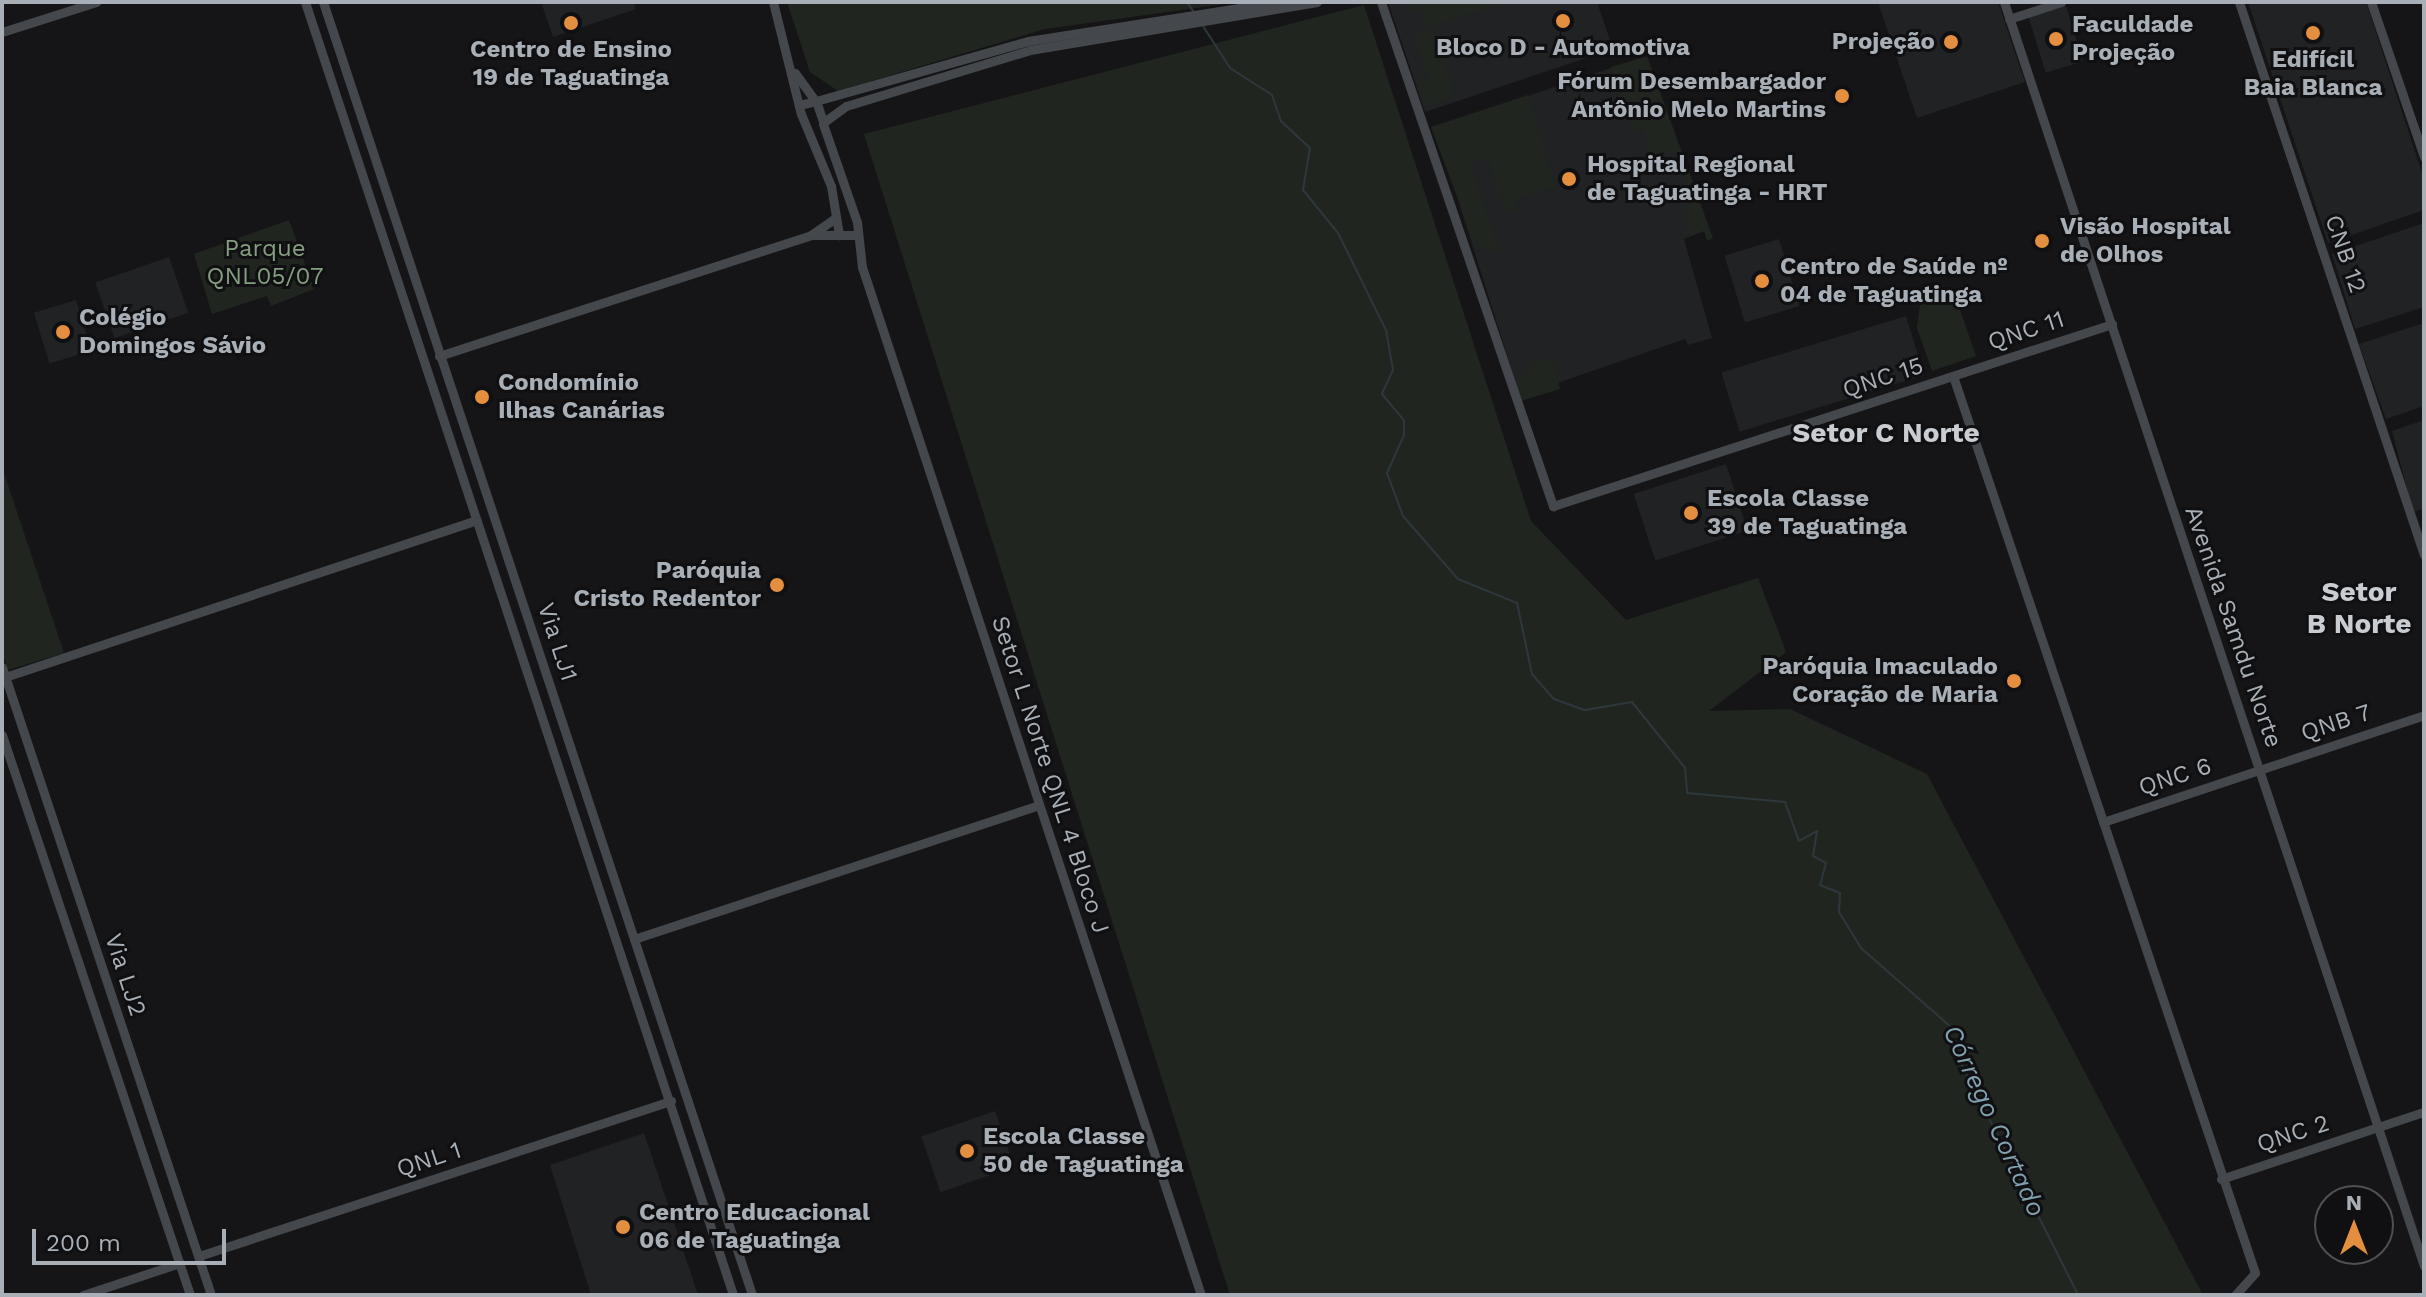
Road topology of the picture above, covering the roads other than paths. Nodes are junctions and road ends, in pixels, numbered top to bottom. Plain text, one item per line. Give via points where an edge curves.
1 (96, 2) edge
2 (323, 2) edge
3 (773, 2) edge
4 (1277, 2) edge
5 (1317, 2) edge
6 (1381, 2) edge
7 (2004, 2) edge
8 (2061, 2) edge
9 (2239, 2) edge
10 (2371, 2) edge
11 (306, 4) edge
12 (1208, 18) junction
13 (2009, 19) junction
14 (1188, 21) junction
15 (2, 32) edge
16 (793, 70) junction
17 (815, 100) junction
18 (799, 105) junction
19 (824, 123) junction
20 (810, 128) junction
21 (366, 136) junction
22 (351, 139) junction
23 (357, 157) junction
24 (2424, 157) edge
25 (373, 158) junction
26 (851, 210) junction
27 (834, 216) junction
28 (811, 235) junction
29 (857, 235) junction
30 (842, 238) junction
31 (862, 267) junction
32 (2112, 324) junction
33 (439, 356) junction
34 (1953, 376) junction
35 (467, 437) junction
36 (451, 442) junction
37 (473, 456) junction
38 (457, 459) junction
39 (477, 520) junction
40 (2424, 555) edge
41 (4, 672) edge
42 (2424, 715) edge
43 (2, 735) edge
44 (2260, 770) junction
45 (45, 800) junction
46 (28, 804) junction
47 (1038, 805) junction
48 (49, 812) junction
49 (33, 818) junction
50 (2103, 822) junction
51 (634, 939) junction
52 (660, 1019) junction
53 (644, 1022) junction
54 (667, 1038) junction
55 (650, 1041) junction
56 (671, 1101) junction
57 (2424, 1112) edge
58 (151, 1119) junction
59 (134, 1124) junction
60 (2378, 1128) junction
61 (157, 1137) junction
62 (140, 1143) junction
63 (2221, 1179) junction
64 (199, 1256) junction
65 (180, 1263) junction
66 (2424, 1266) edge
67 (83, 1295) edge
68 (190, 1295) edge
69 (211, 1295) edge
70 (733, 1295) edge
71 (752, 1295) edge
72 (1201, 1295) edge
73 (2235, 1295) edge

1 - 15 main road
2 - 11 main road
2 - 21 main road, Via LJ1
3 - 16 main road
4 - 12 main road
5 - 12 main road
6 - 34 main road, QNC 15 via 1549,501 1568,506
7 - 13 main road, Avenida Samdu Norte
8 - 13 main road
9 - 40 main road, CNB 12
10 - 24 main road
11 - 22 main road, Via LJ1
12 - 14 main road
13 - 32 main road, Avenida Samdu Norte
14 - 17 main road via 1028,41
14 - 19 main road via 974,65 846,106
16 - 17 main road
16 - 18 main road
17 - 18 main road
17 - 19 main road
18 - 20 main road
19 - 20 main road
19 - 26 main road
20 - 27 main road
21 - 22 main road
21 - 25 main road, Via LJ1
22 - 23 main road, Via LJ1
23 - 25 main road
23 - 36 main road, Via LJ1
25 - 33 main road, Via LJ1
26 - 27 main road
26 - 29 main road
27 - 28 main road
27 - 30 main road
28 - 30 main road
28 - 33 main road
29 - 30 main road
29 - 31 main road
30 - 31 main road
31 - 47 main road, Setor L Norte QNL 4 Bloco J
32 - 34 main road, QNC 11
32 - 44 main road, Avenida Samdu Norte
33 - 35 main road, Via LJ1
34 - 50 main road
35 - 36 main road
35 - 37 main road, Via LJ1
36 - 38 main road, Via LJ1
37 - 38 main road
37 - 51 main road, Via LJ1
38 - 39 main road, Via LJ1
39 - 41 main road
39 - 53 main road, Via LJ1
41 - 45 main road, Via LJ2
42 - 44 main road, QNB 7
43 - 46 main road, Via LJ2
44 - 50 main road, QNC 6
44 - 60 main road, Avenida Samdu Norte
45 - 46 main road
45 - 48 main road, Via LJ2
46 - 49 main road, Via LJ2
47 - 51 main road
47 - 72 main road, Setor L Norte QNL 4 Bloco J
48 - 49 main road
48 - 58 main road, Via LJ2
49 - 59 main road, Via LJ2
50 - 63 main road
51 - 52 main road, Via LJ1
52 - 53 main road
52 - 54 main road, Via LJ1
53 - 55 main road, Via LJ1
54 - 55 main road
54 - 71 main road, Via LJ1
55 - 56 main road, Via LJ1
56 - 64 main road, QNL 1
56 - 70 main road, Via LJ1
57 - 60 main road, QNC 2
58 - 59 main road
58 - 61 main road, Via LJ2
59 - 62 main road, Via LJ2
60 - 63 main road, QNC 2
60 - 66 main road, Avenida Samdu Norte
61 - 62 main road
61 - 64 main road, Via LJ2
62 - 65 main road, Via LJ2
63 - 73 main road via 2255,1273
64 - 69 main road, Via LJ2
65 - 67 main road
65 - 68 main road, Via LJ2

